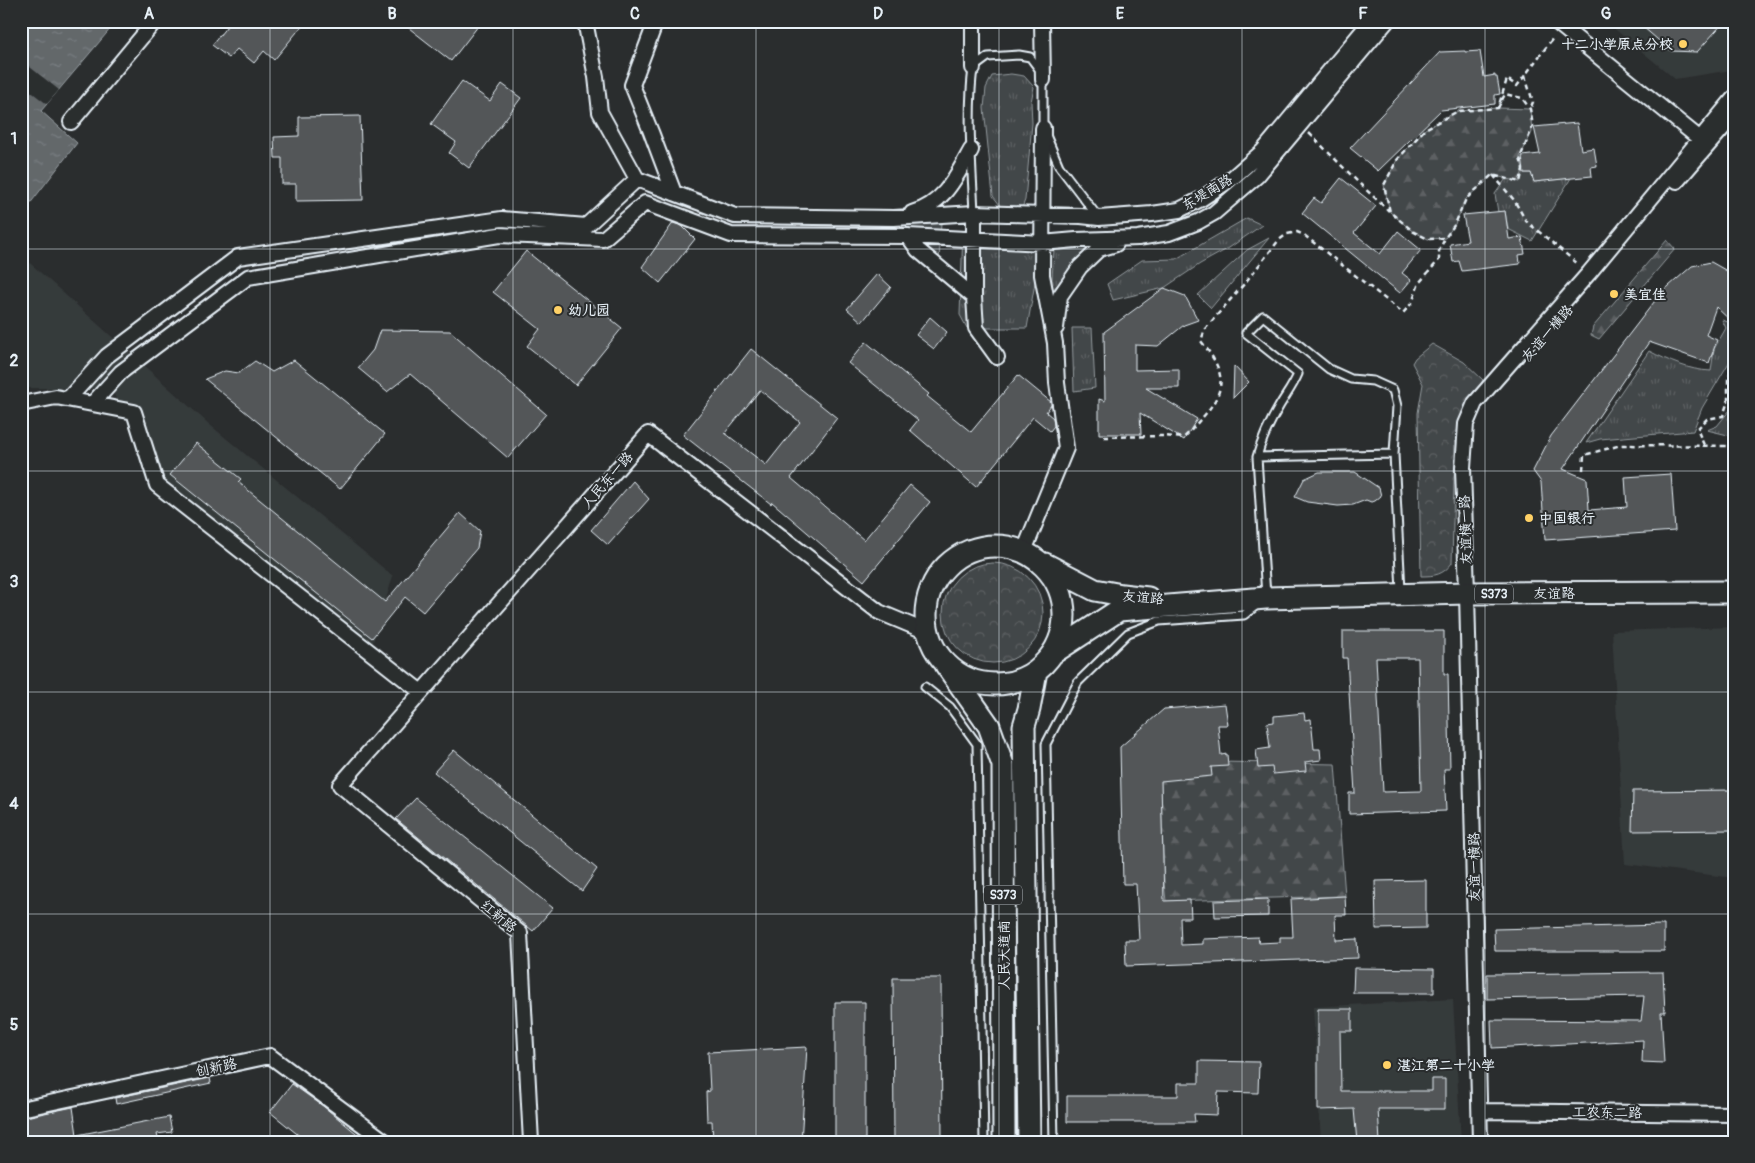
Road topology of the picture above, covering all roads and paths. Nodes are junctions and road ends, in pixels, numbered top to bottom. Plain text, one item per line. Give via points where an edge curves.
1 (155, 21) edge
2 (585, 21) edge
3 (656, 21) edge
4 (973, 21) edge
5 (1042, 21) edge
6 (1371, 21) edge
7 (1387, 21) edge
8 (1558, 24) edge
9 (973, 68) junction
10 (1524, 76) junction
11 (1044, 80) junction
12 (1734, 98) edge
13 (1498, 108) junction
14 (1530, 109) junction
15 (1734, 115) edge
16 (71, 122) dead end
17 (1300, 124) junction
18 (1043, 128) junction
19 (1700, 139) junction
20 (971, 150) junction
21 (1492, 175) junction
22 (638, 179) junction
23 (674, 193) junction
24 (1390, 212) junction
25 (974, 213) junction
26 (1042, 215) junction
27 (894, 218) junction
28 (1099, 218) junction
29 (908, 236) junction
30 (1138, 238) junction
31 (1445, 238) junction
32 (974, 240) junction
33 (1042, 243) junction
34 (1589, 273) junction
35 (974, 297) junction
36 (1055, 343) junction
37 (996, 357) dead end
38 (1734, 364) edge
39 (69, 398) junction
40 (93, 403) junction
41 (21, 404) edge
42 (1104, 438) dead end
43 (1704, 444) junction
44 (1734, 446) edge
45 (1394, 454) junction
46 (1257, 457) junction
47 (1463, 468) joint
48 (1583, 470) dead end
49 (1032, 556) junction
50 (1734, 592) edge
51 (1401, 594) junction
52 (1471, 594) junction
53 (1260, 599) junction
54 (927, 632) junction
55 (1053, 653) junction
56 (946, 664) junction
57 (1036, 671) junction
58 (925, 687) dead end
59 (421, 692) junction
60 (340, 784) joint
61 (21, 1109) edge
62 (1480, 1111) junction
63 (1734, 1114) edge
64 (386, 1142) edge
65 (531, 1142) edge
66 (984, 1142) edge
67 (1004, 1142) edge
68 (1029, 1142) edge
69 (1054, 1142) edge
70 (1480, 1142) edge

1 - 16 street
2 - 22 street via 600,112
3 - 23 street via 632,85
4 - 9 street
5 - 11 street
6 - 28 street, 东堤南路 via 1263,151 1231,179 1179,210
7 - 17 street, 东堤南路
8 - 10 path
8 - 19 street
9 - 11 lane via 988,57 1019,55 1030,57
9 - 20 lane
10 - 13 path via 1517,86 1506,79
10 - 14 path via 1533,102
11 - 18 lane
12 - 19 street, 友谊一横路
13 - 14 path via 1505,94 1522,98
13 - 24 path via 1458,112 1425,129 1397,160 1384,185
14 - 21 path via 1533,126 1520,158 1523,169 1520,182
15 - 52 street, 友谊一横路 via 1483,408 1474,425 1468,457
17 - 24 path
17 - 30 street, 东堤南路 via 1257,176 1214,213 1170,233
18 - 26 street
18 - 28 lane via 1059,166
19 - 34 street, 友谊一横路
20 - 25 lane
20 - 27 street via 951,187 930,206
21 - 31 path via 1466,199
21 - 34 path via 1514,200 1526,221
22 - 23 street
22 - 39 street via 586,226 502,220 238,257 107,356
23 - 27 street via 734,216
24 - 31 path via 1414,232 1428,238
25 - 26 street, 东堤南路
25 - 27 street, 东堤南路
25 - 32 street
26 - 28 street, 东堤南路
26 - 33 street
29 - 32 street, 东堤南路
29 - 35 street via 918,250
29 - 40 street, 东堤南路 via 731,235 645,203 603,239 499,235 248,277 121,372
30 - 33 street, 东堤南路
30 - 36 street via 1099,249 1080,267 1060,296
31 - 42 path via 1439,260 1419,283 1412,303 1403,313 1304,235 1297,232 1287,234 1205,330 1201,341 1219,370 1222,383 1216,401 1190,433 1183,438
32 - 33 street, 东堤南路
32 - 35 street
33 - 36 street via 1042,276
34 - 47 street, 友谊一横路 via 1475,403 1466,424
35 - 37 street via 976,328
36 - 49 street via 1066,448
38 - 43 path via 1728,378 1728,401 1723,416 1707,419 1698,429
39 - 40 street
39 - 41 street via 56,396
40 - 59 street via 134,412 157,485
43 - 44 path
43 - 48 path via 1621,445 1584,455
45 - 46 lane
45 - 46 lane via 1397,406 1393,390 1372,381 1351,379 1329,369 1263,316 1246,333 1298,374 1262,438
45 - 51 lane
46 - 53 lane
47 - 52 street, 友谊横一路
49 - 53 main road, 友谊路 / S373 via 1095,590 1122,596
49 - 54 main road, S373 via 1002,545 980,546 959,555 942,569 930,588 925,610
49 - 55 main road, S373 via 1053,576 1062,594 1065,614 1062,635
50 - 52 main road, 友谊路 / S373
51 - 52 main road, 友谊路 / S373
51 - 53 main road, 友谊路 / S373
52 - 62 street, 友谊一横路
53 - 55 main road, 友谊路 / S373 via 1119,610
53 - 69 lane via 1244,615 1159,621 1128,633 1078,682 1046,744
54 - 56 main road, S373
54 - 59 street, 人民东一路 via 879,612 648,434
55 - 57 main road, S373
56 - 57 main road, S373 via 962,676 981,683 1019,680
56 - 67 main road, 人民大道南 / S373 via 989,726 1003,764
57 - 68 main road, 人民大道南 / S373 via 1024,726
58 - 66 lane via 950,707 977,744
59 - 60 street, 人民东一路
60 - 65 street, 红新路 via 520,933
61 - 64 street, 创新路 via 270,1056
62 - 63 street, 工农东二路
62 - 70 street, 友谊一横路

